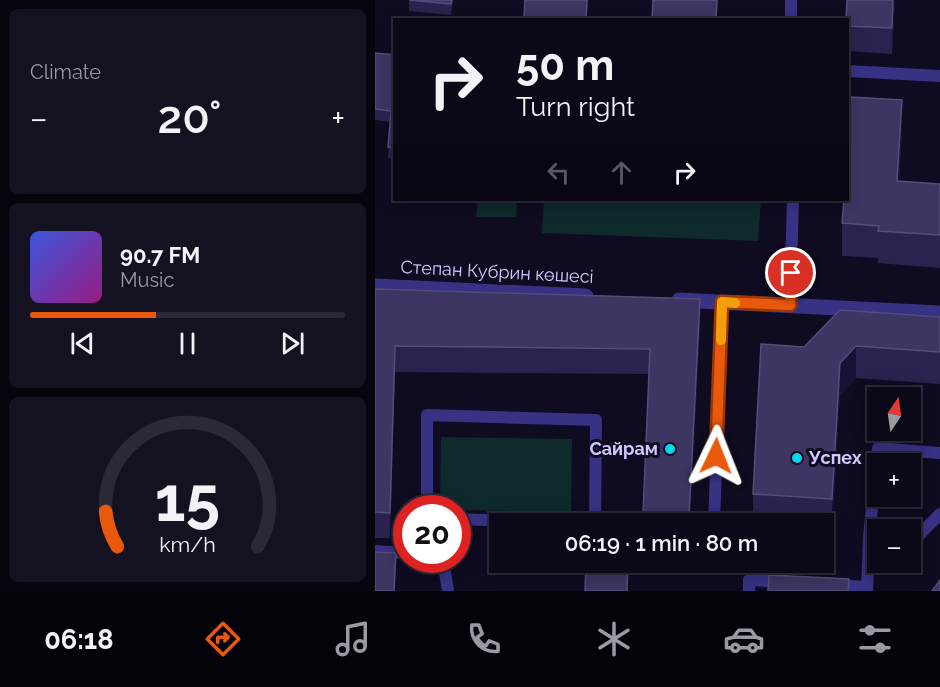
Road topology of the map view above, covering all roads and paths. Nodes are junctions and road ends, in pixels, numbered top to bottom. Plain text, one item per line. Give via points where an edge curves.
1 (791, 0) edge
2 (791, 18) edge
3 (849, 71) edge
4 (940, 76) edge
5 (793, 201) edge
6 (375, 286) edge
7 (602, 297) edge
8 (662, 300) edge
9 (722, 302) junction
10 (790, 305) junction
11 (940, 313) edge
12 (940, 453) edge
13 (427, 495) edge
14 (594, 513) edge
15 (714, 513) edge
16 (940, 514) edge
17 (874, 519) edge
18 (471, 520) edge
19 (489, 520) edge
20 (921, 533) edge
21 (375, 551) edge
22 (393, 552) edge
23 (445, 573) edge
24 (869, 573) edge
25 (796, 583) edge
26 (820, 584) edge
27 (867, 589) edge
28 (448, 591) edge
29 (749, 591) edge

1 - 2 lane
3 - 4 lane
5 - 10 lane
6 - 7 street, Степан Кубрин көшесі
8 - 9 street
9 - 10 street
9 - 15 lane
10 - 11 street
12 - 17 lane via 878,448
13 - 14 lane via 427,415 596,420
16 - 20 lane
18 - 19 lane
21 - 22 lane
23 - 28 lane
24 - 27 lane
25 - 29 lane via 749,580
26 - 27 lane

